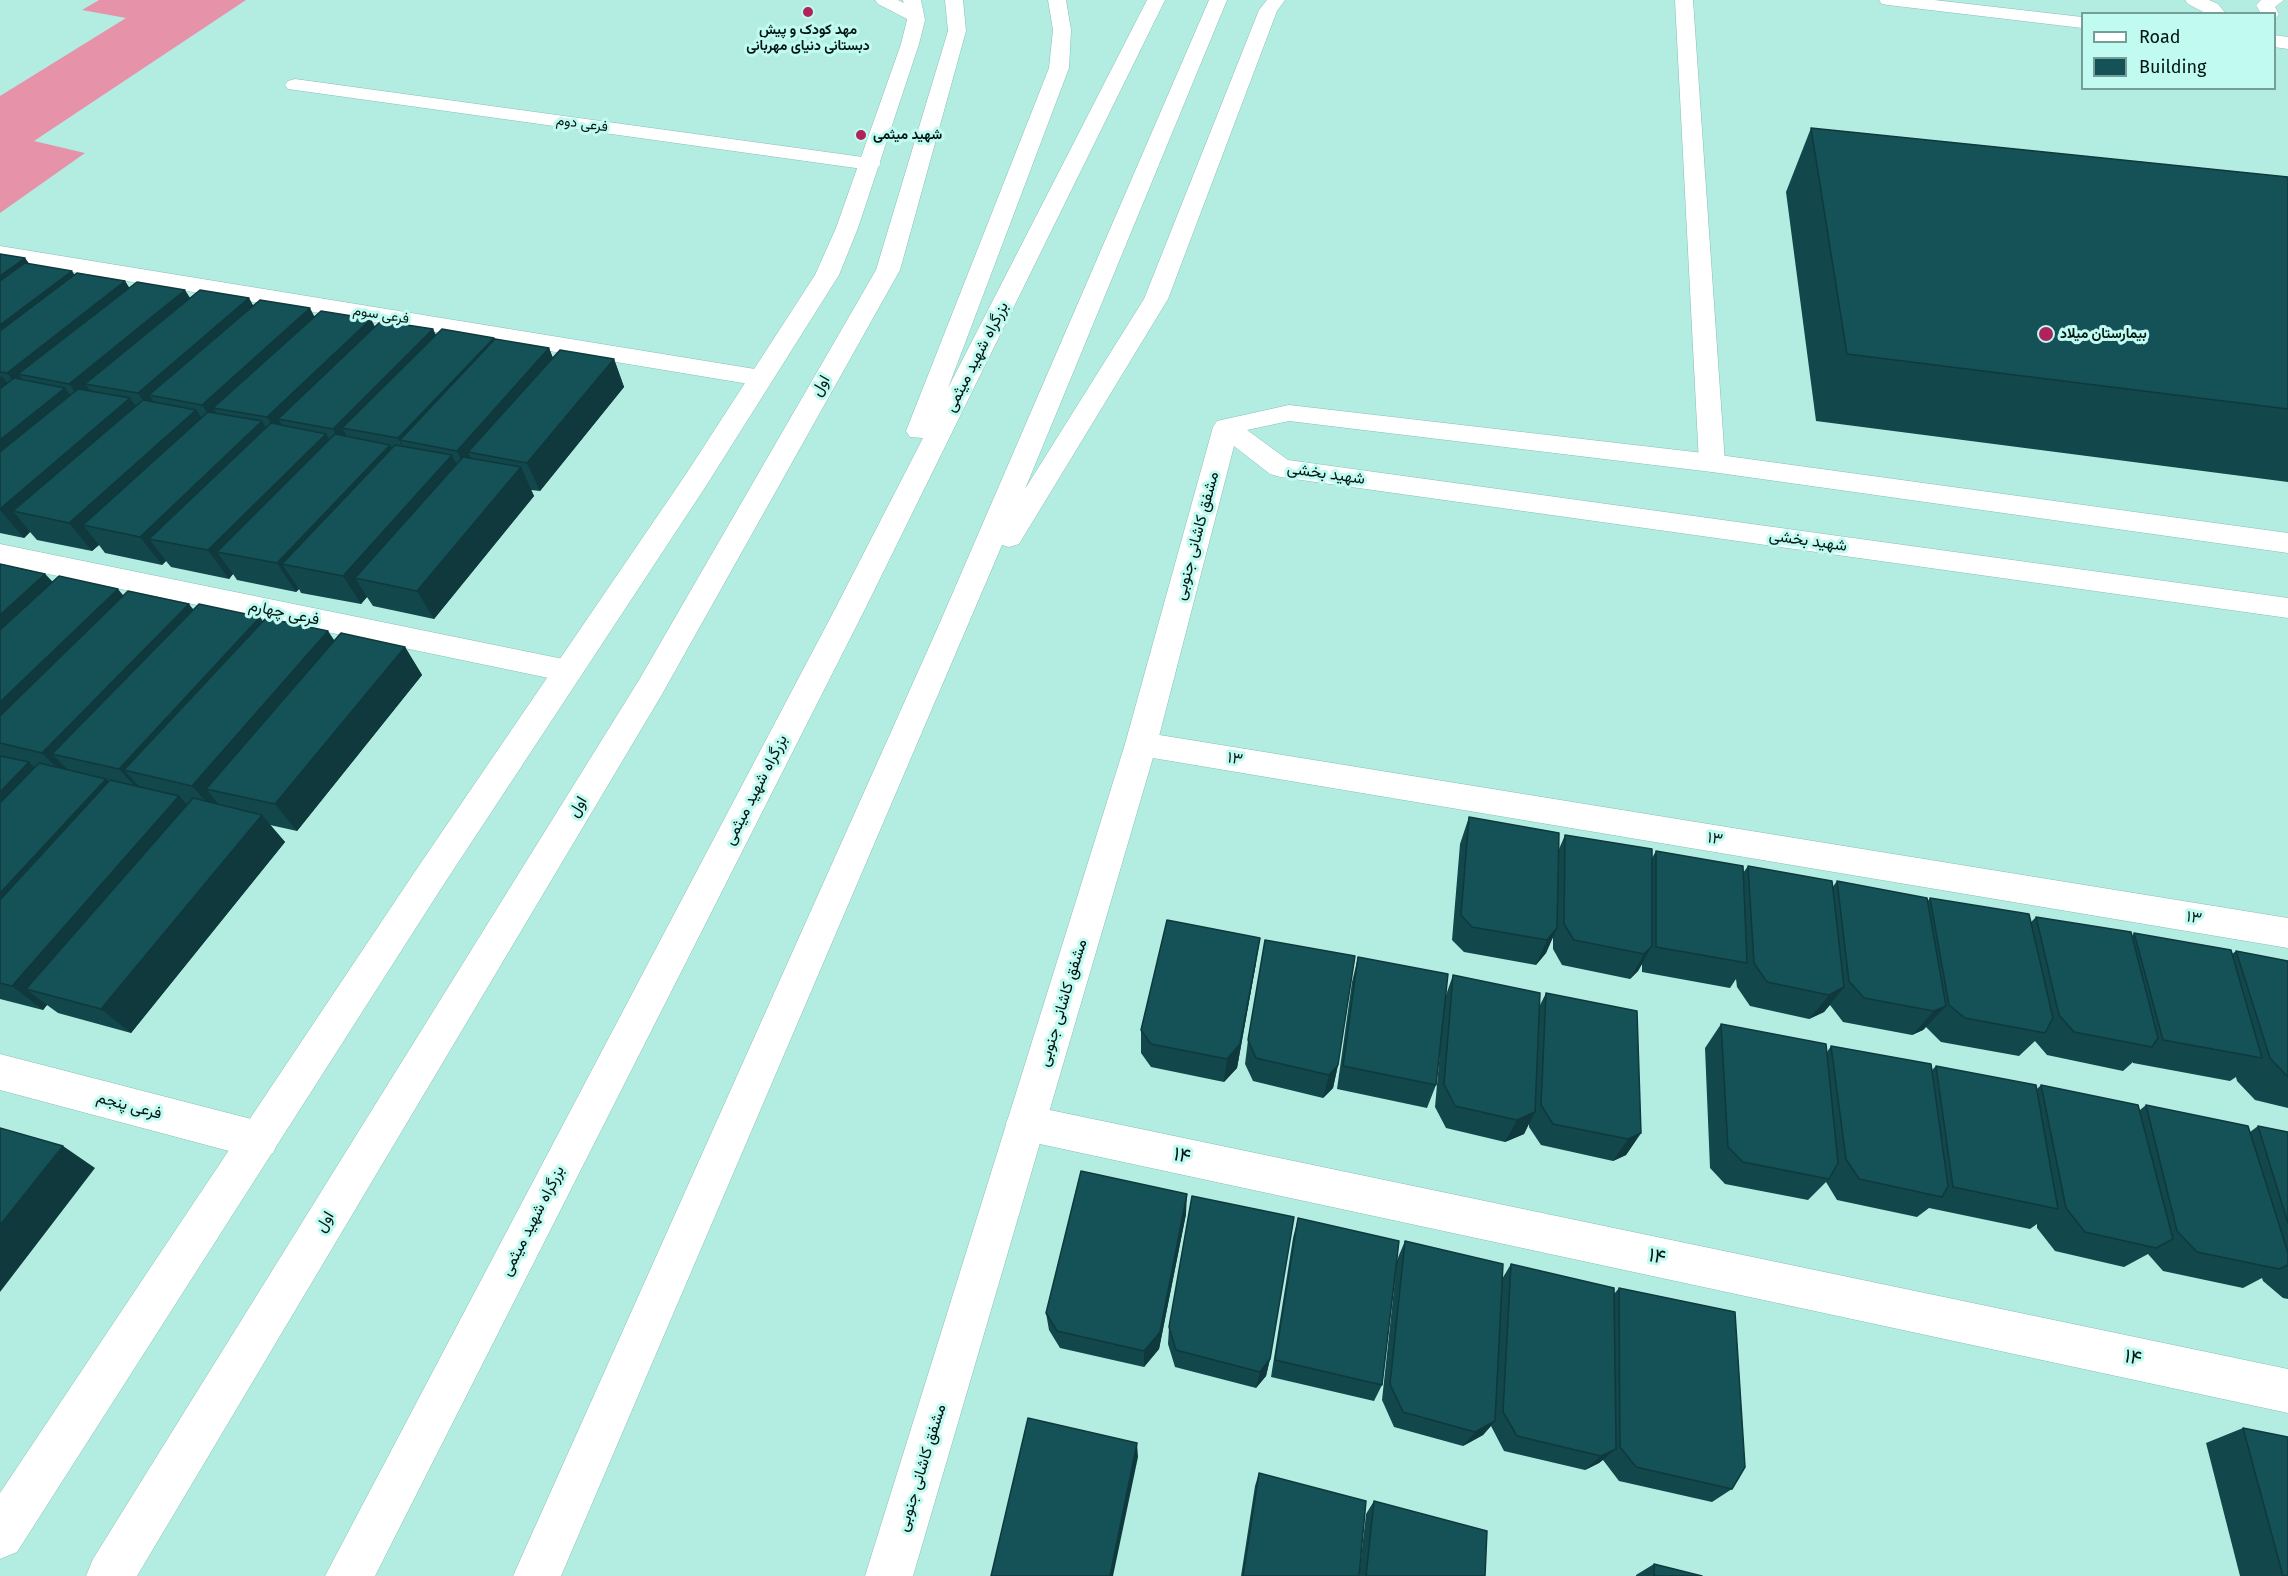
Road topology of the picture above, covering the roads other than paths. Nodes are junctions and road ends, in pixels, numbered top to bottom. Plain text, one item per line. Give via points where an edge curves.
1 (884, 0) edge
2 (954, 0) edge
3 (1057, 0) edge
4 (1156, 0) edge
5 (1218, 0) edge
6 (1276, 0) edge
7 (1684, 0) edge
8 (1888, 0) edge
9 (2194, 0) edge
10 (2275, 0) edge
11 (914, 8) edge
12 (2215, 12) edge
13 (2269, 12) edge
14 (2081, 23) edge
15 (295, 85) dead end
16 (870, 164) junction
17 (0, 253) edge
18 (761, 378) junction
19 (1226, 428) junction
20 (1712, 463) junction
21 (2288, 543) edge
22 (0, 554) edge
23 (2288, 608) edge
24 (850, 609) junction
25 (953, 627) junction
26 (568, 671) junction
27 (1141, 744) junction
28 (2288, 933) edge
29 (0, 1072) edge
30 (1026, 1123) junction
31 (259, 1140) junction
32 (2288, 1391) edge
33 (0, 1535) edge
34 (110, 1576) edge
35 (348, 1576) edge
36 (537, 1576) edge
37 (889, 1576) edge

1 - 11 main road
2 - 34 main road, اول via 957,31 888,270 650,688
3 - 24 main road via 1062,30 1059,68
4 - 24 main road, بزرگراه شهید میثمی
5 - 25 main road
6 - 25 main road via 1268,10 1156,299
7 - 20 main road
8 - 14 main road
9 - 12 main road
10 - 13 main road via 2265,4
11 - 16 main road via 907,54
15 - 16 main road, فرعی دوم
16 - 18 main road via 827,275
17 - 18 main road, فرعی سوم
18 - 26 main road
19 - 20 main road via 1289,413
19 - 23 main road, شهید بخشی via 1280,468
19 - 27 main road, مشفق کاشانی جنوبی
20 - 21 main road
22 - 26 main road, فرعی چهارم
24 - 35 main road, بزرگراه شهید میثمی
25 - 36 main road
26 - 31 main road
27 - 28 main road, ۱۳
27 - 30 main road, مشفق کاشانی جنوبی
29 - 31 main road, فرعی پنجم
30 - 32 main road, ۱۴
30 - 37 main road, مشفق کاشانی جنوبی
31 - 33 main road

